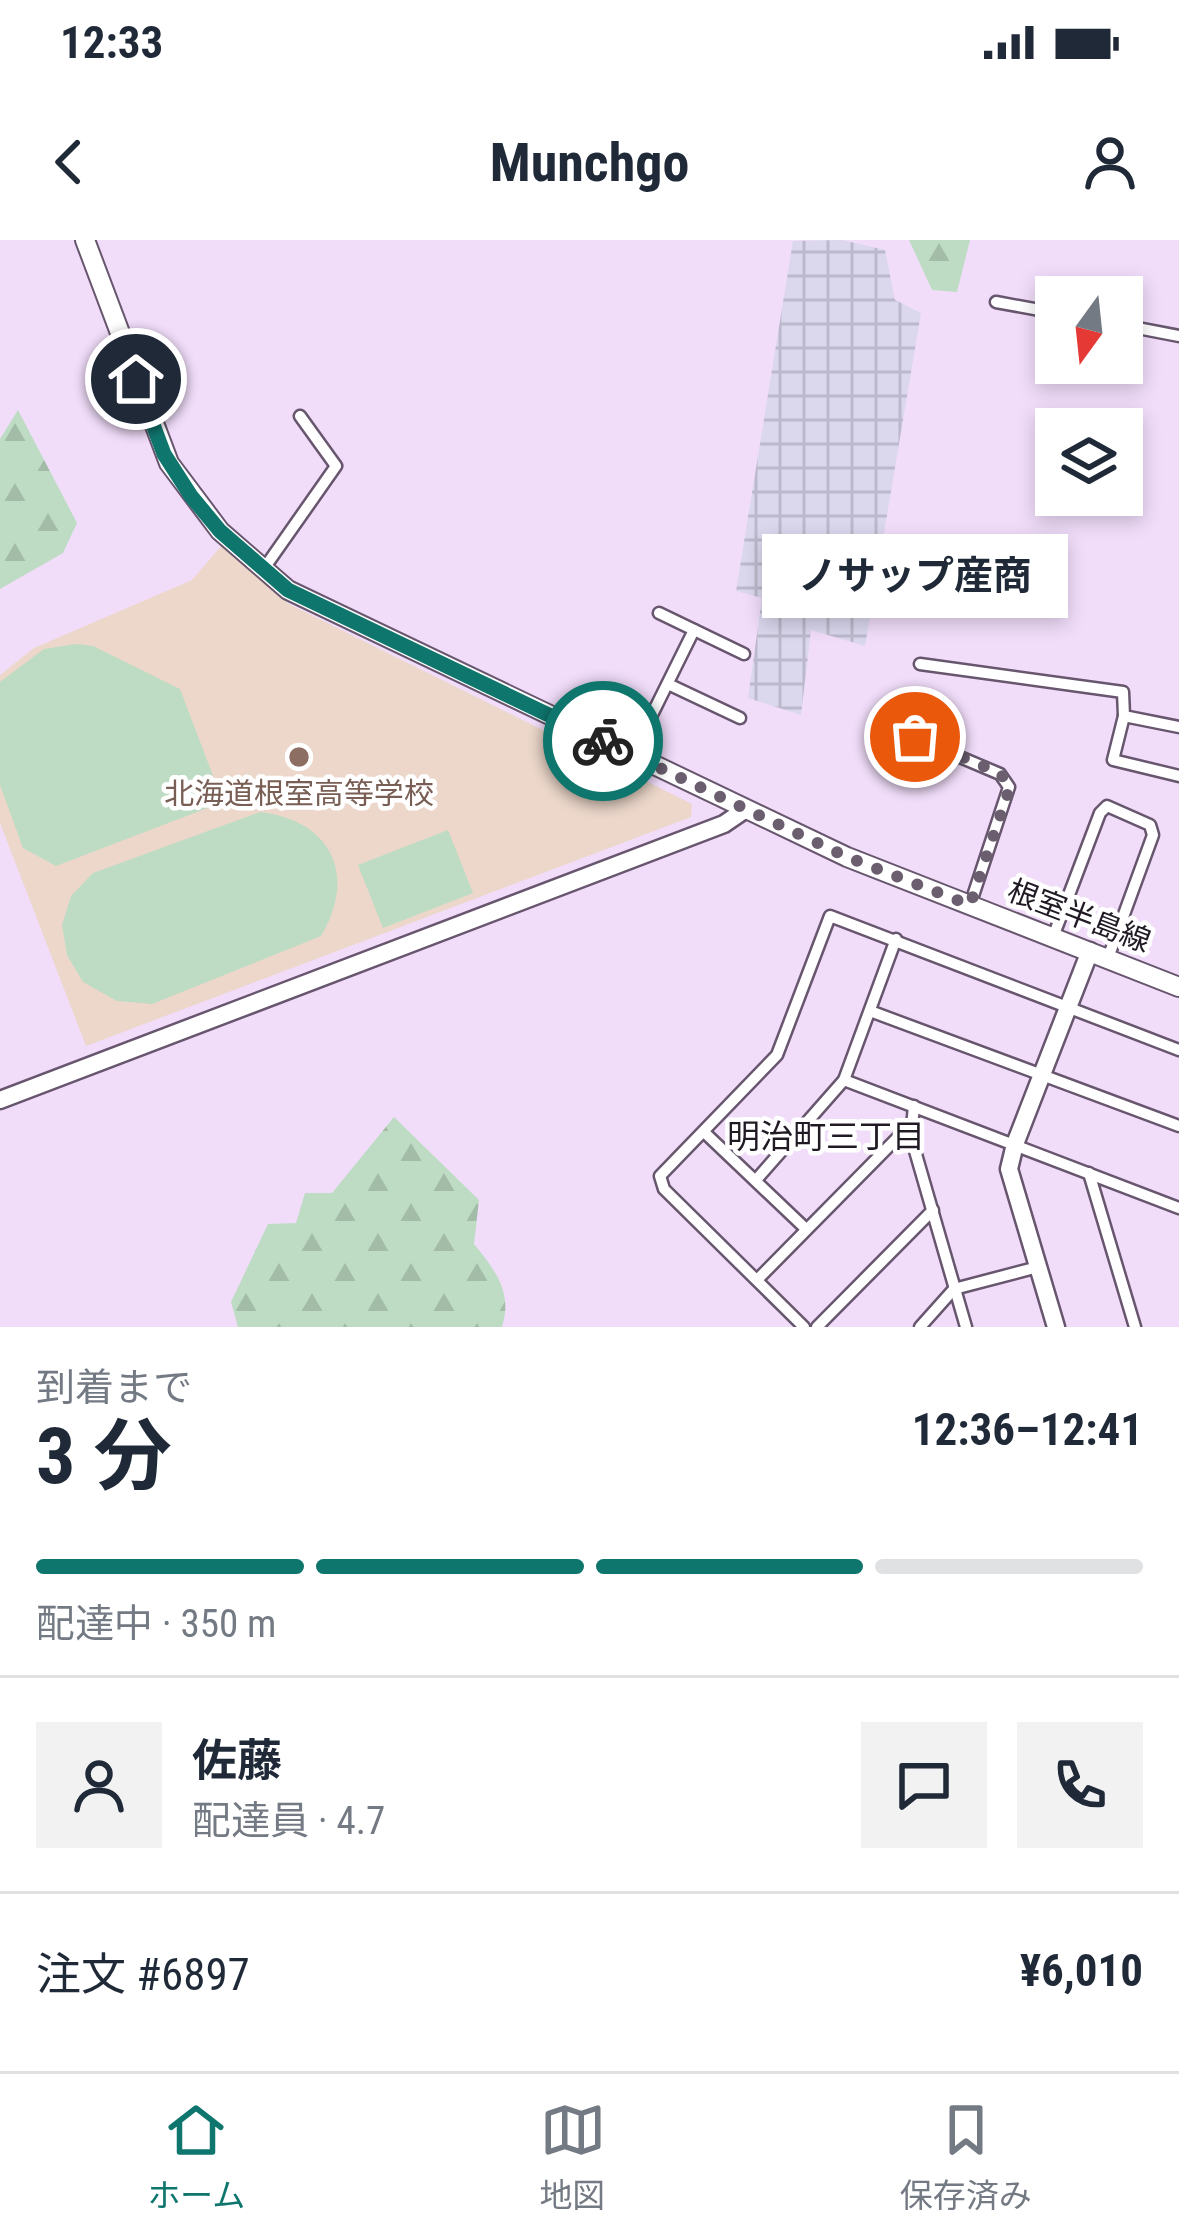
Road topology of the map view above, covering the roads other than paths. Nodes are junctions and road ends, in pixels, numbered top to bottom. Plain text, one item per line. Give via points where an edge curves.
1 (85, 240) edge
2 (996, 302) dead end
3 (1035, 309) edge
4 (1143, 329) edge
5 (1179, 336) edge
6 (300, 416) dead end
7 (263, 570) junction
8 (659, 613) dead end
9 (694, 630) junction
10 (744, 654) dead end
11 (920, 664) dead end
12 (668, 684) junction
13 (1124, 716) junction
14 (740, 718) dead end
15 (1179, 727) edge
16 (915, 737) dead end
17 (632, 754) junction
18 (1179, 776) edge
19 (746, 809) junction
20 (970, 905) junction
21 (1053, 937) junction
22 (896, 940) junction
23 (1099, 954) junction
24 (1178, 985) edge
25 (1069, 1006) junction
26 (870, 1011) junction
27 (1179, 1050) edge
28 (1042, 1076) junction
29 (844, 1080) junction
30 (0, 1100) edge
31 (914, 1106) junction
32 (910, 1125) junction
33 (1179, 1126) edge
34 (704, 1132) junction
35 (1015, 1144) junction
36 (1089, 1173) junction
37 (756, 1180) junction
38 (1179, 1208) edge
39 (933, 1210) junction
40 (806, 1229) junction
41 (1038, 1267) junction
42 (758, 1280) junction
43 (954, 1289) junction
44 (804, 1327) edge
45 (817, 1327) edge
46 (920, 1327) edge
47 (966, 1327) edge
48 (1056, 1327) edge
49 (1136, 1327) edge

1 - 7 main road, 根室半島線 via 169,463 220,531
2 - 3 street
4 - 5 street
6 - 7 street via 336,466
7 - 17 main road, 根室半島線 via 288,590
8 - 9 street
9 - 10 street
9 - 12 street
11 - 13 street via 1123,692
12 - 14 street
12 - 17 street
13 - 15 street
13 - 18 street via 1113,760
16 - 20 street via 1000,773 1010,787
17 - 19 main road, 根室半島線
19 - 20 main road, 根室半島線
19 - 30 street
20 - 21 main road, 根室半島線
21 - 23 main road, 根室半島線
21 - 23 street via 1107,806 1150,825 1153,835
22 - 25 street
22 - 26 street
22 - 34 street via 830,916 777,1055
23 - 24 main road, 根室半島線
23 - 25 street
25 - 27 street
25 - 28 street
26 - 28 street
26 - 29 street
28 - 33 street
28 - 35 street
29 - 31 street
29 - 37 street
31 - 32 street
31 - 35 street
32 - 39 street
32 - 40 street
34 - 37 street
34 - 42 street via 660,1176 664,1190
35 - 36 street
35 - 41 street via 1010,1168
36 - 38 street
36 - 49 street
37 - 40 street
39 - 43 street
39 - 45 street
40 - 42 street
41 - 43 street
41 - 48 street
42 - 44 street
43 - 46 street
43 - 47 street

